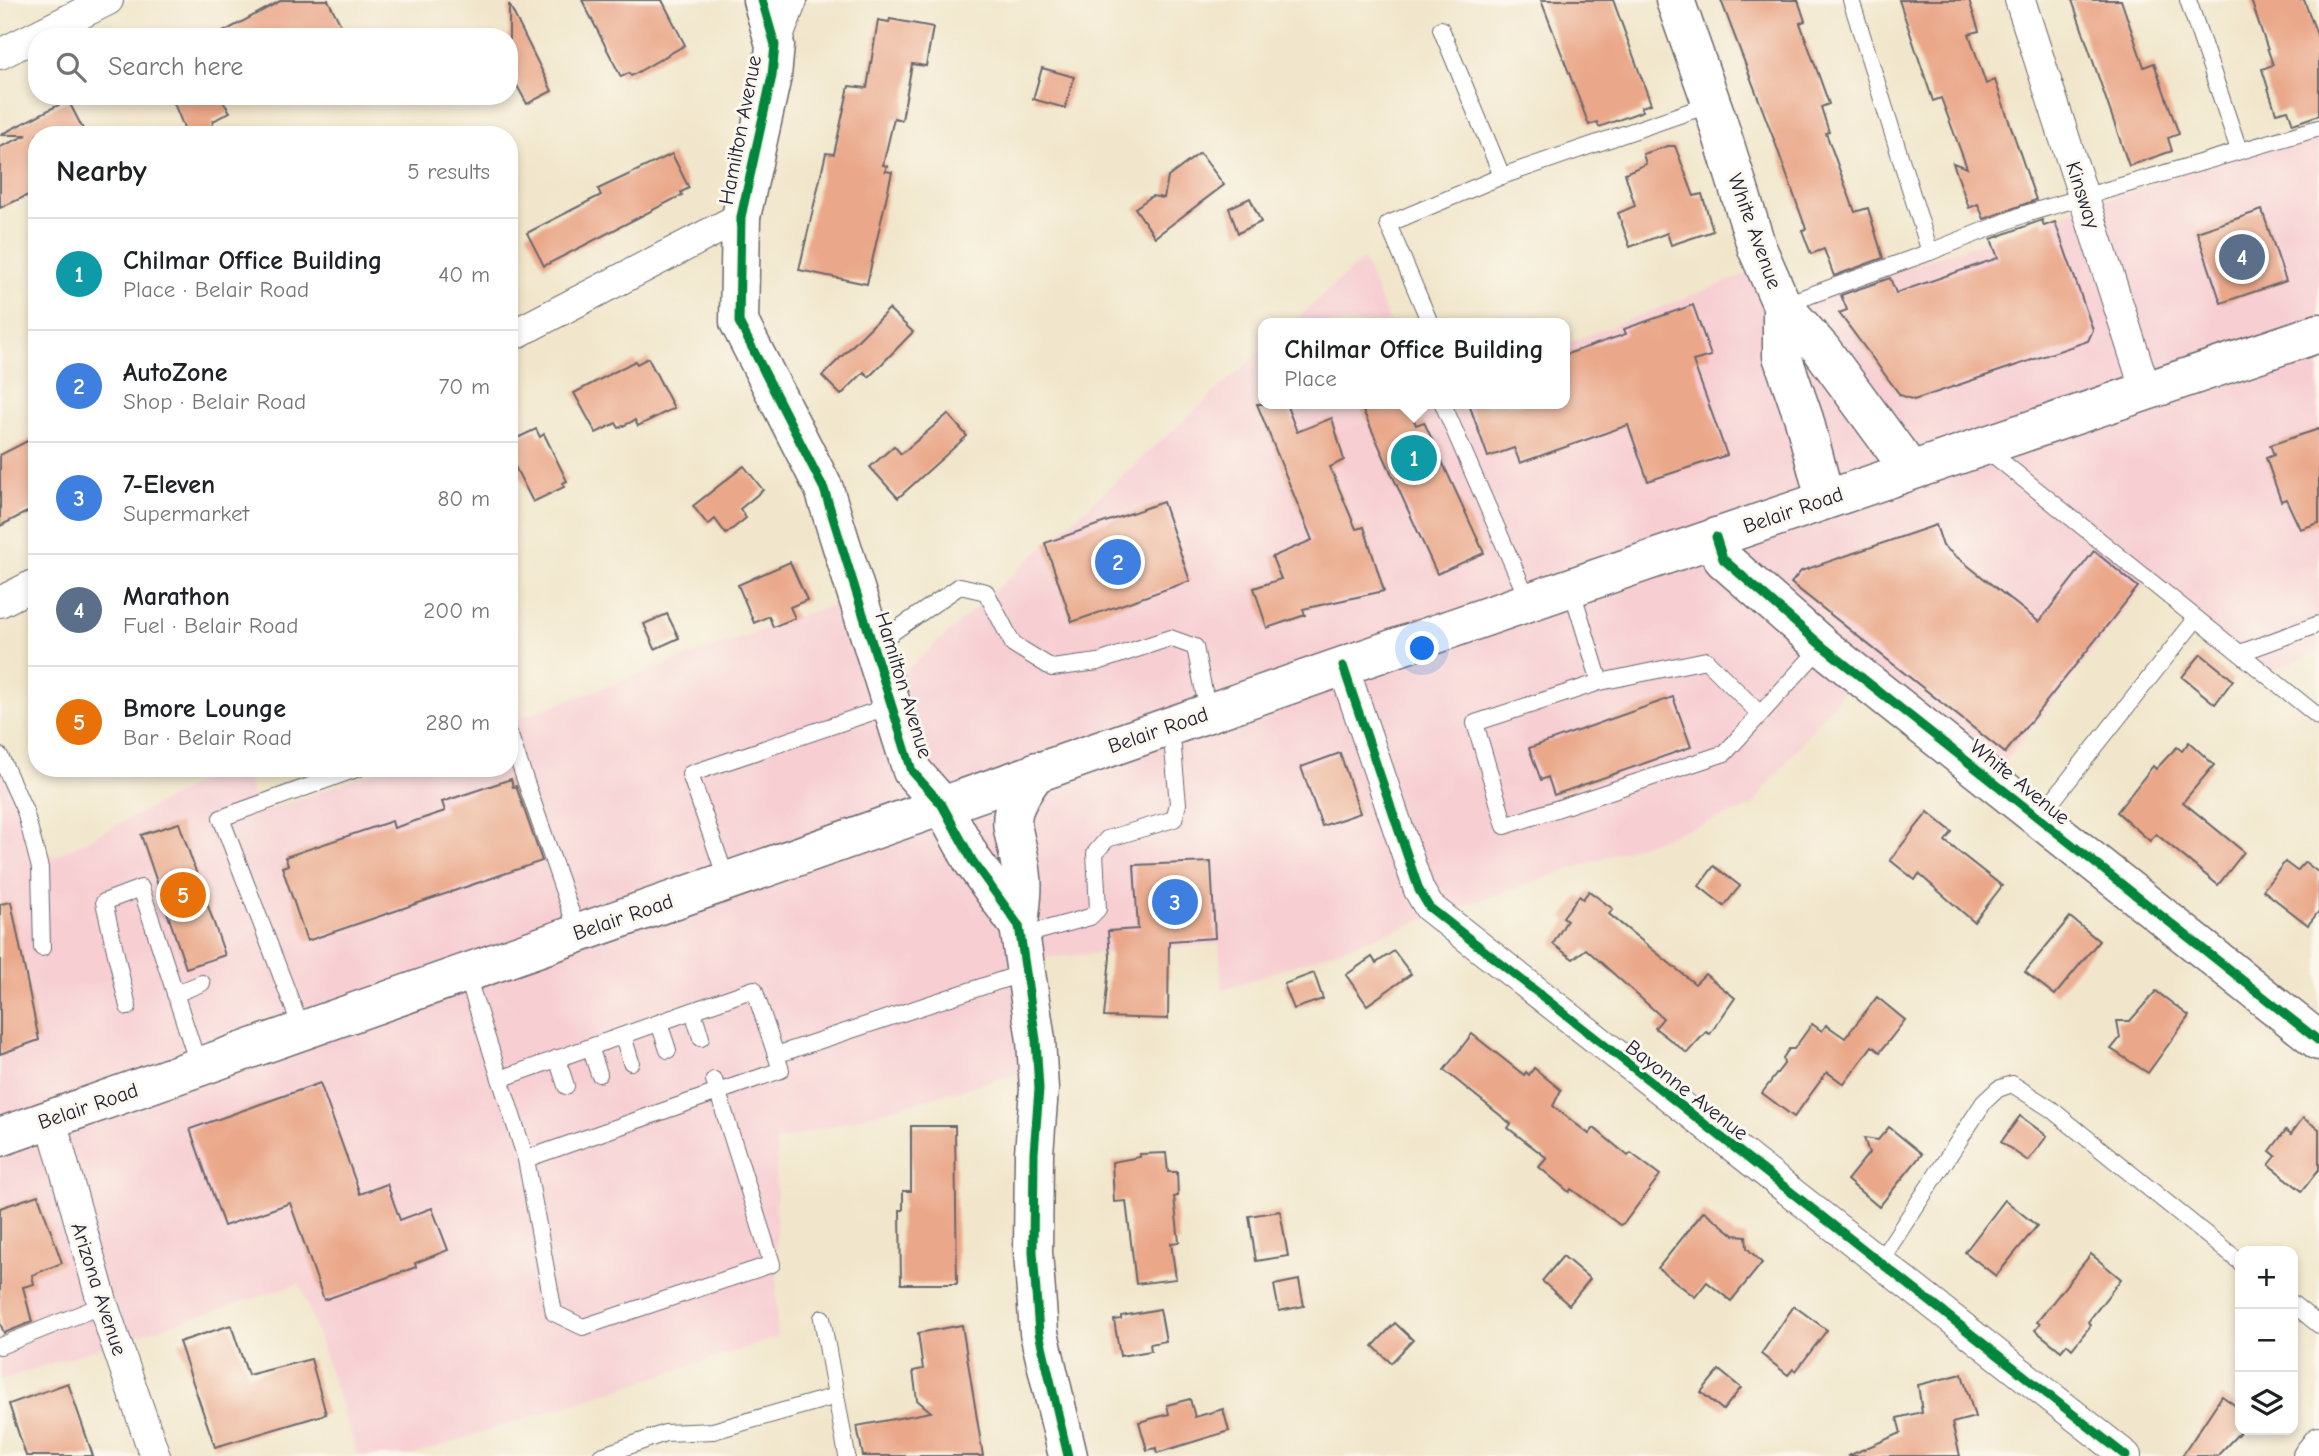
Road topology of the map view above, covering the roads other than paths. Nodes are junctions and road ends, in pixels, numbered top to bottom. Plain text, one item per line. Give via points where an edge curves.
1 (108, 0) edge
2 (762, 0) edge
3 (792, 0) edge
4 (1675, 0) edge
5 (1851, 0) edge
6 (2020, 0) edge
7 (2188, 0) edge
8 (52, 28) edge
9 (1441, 29) dead end
10 (28, 40) edge
11 (775, 45) junction
12 (0, 54) edge
13 (1711, 104) junction
14 (2319, 128) edge
15 (2239, 150) junction
16 (1502, 176) junction
17 (2084, 197) junction
18 (741, 217) junction
19 (1930, 252) junction
20 (1782, 305) junction
21 (1428, 318) edge
22 (518, 332) edge
23 (2319, 333) edge
24 (2146, 391) junction
25 (1445, 409) edge
26 (1982, 445) junction
27 (1910, 470) junction
28 (1825, 499) junction
29 (1716, 537) junction
30 (1571, 587) junction
31 (28, 588) edge
32 (1529, 601) junction
33 (0, 602) edge
34 (2196, 619) junction
35 (2319, 624) edge
36 (874, 645) junction
37 (1822, 646) junction
38 (2240, 653) junction
39 (1343, 666) junction
40 (1600, 682) junction
41 (893, 705) junction
42 (1208, 712) junction
43 (1760, 714) junction
44 (2319, 717) edge
45 (1171, 725) junction
46 (0, 756) edge
47 (518, 759) edge
48 (1037, 771) junction
49 (334, 777) edge
50 (942, 804) junction
51 (2038, 820) junction
52 (727, 881) junction
53 (578, 933) junction
54 (1022, 944) junction
55 (42, 947) dead end
56 (466, 973) junction
57 (202, 983) dead end
58 (175, 993) junction
59 (128, 1007) dead end
60 (693, 1011) junction
61 (659, 1023) junction
62 (302, 1031) junction
63 (623, 1035) junction
64 (701, 1038) dead end
65 (2319, 1041) edge
66 (590, 1047) junction
67 (668, 1050) dead end
68 (776, 1055) junction
69 (557, 1058) junction
70 (631, 1062) dead end
71 (199, 1067) junction
72 (599, 1073) dead end
73 (500, 1079) junction
74 (566, 1086) dead end
75 (716, 1086) junction
76 (51, 1119) junction
77 (0, 1137) edge
78 (526, 1159) junction
79 (2235, 1258) edge
80 (1878, 1264) junction
81 (103, 1305) junction
82 (2298, 1308) edge
83 (822, 1318) dead end
84 (2319, 1325) edge
85 (0, 1346) edge
86 (836, 1396) junction
87 (2319, 1443) edge
88 (155, 1456) edge
89 (600, 1456) edge
90 (847, 1456) edge
91 (1068, 1456) edge
92 (2126, 1456) edge
93 (2308, 1456) edge

1 - 8 street
2 - 11 main road, Hamilton Avenue
3 - 11 street
4 - 13 main road, White Avenue
5 - 19 lane
6 - 17 street, Kinsway
7 - 15 lane
9 - 16 lane
10 - 12 street
11 - 18 main road, Hamilton Avenue
13 - 16 lane
13 - 20 main road, White Avenue via 1757,248
14 - 15 lane
15 - 17 lane
16 - 21 lane via 1388,224
17 - 19 lane via 2025,214
17 - 24 street, Kinsway
18 - 22 street
18 - 36 main road, Hamilton Avenue via 739,321 824,489
19 - 20 lane
20 - 27 main road, White Avenue via 1822,350
20 - 28 main road via 1782,356
23 - 24 main road, Belair Road
24 - 26 main road, Belair Road
25 - 32 lane
26 - 27 main road, Belair Road
26 - 34 lane
27 - 28 main road, Belair Road
28 - 29 main road, Belair Road
29 - 30 main road, Belair Road
29 - 37 main road, White Avenue via 1723,559
30 - 32 main road, Belair Road
30 - 40 lane
31 - 33 street
32 - 39 main road, Belair Road
34 - 38 lane
34 - 51 lane
35 - 38 lane
36 - 41 main road, Hamilton Avenue
36 - 42 lane via 960,586 986,592 1013,644 1052,668 1098,662 1170,638 1195,647
37 - 43 lane
37 - 51 main road, White Avenue
38 - 44 lane
39 - 42 main road, Belair Road
39 - 80 street, Bayonne Avenue via 1419,890 1429,907
40 - 43 lane via 1706,660
40 - 43 lane via 1475,723 1505,826 1725,753
41 - 50 main road, Hamilton Avenue via 912,771
41 - 52 lane via 690,774
42 - 45 main road, Belair Road
45 - 48 main road, Belair Road
45 - 54 lane via 1178,804 1174,819 1107,839 1095,853 1098,909 1090,917
46 - 55 lane via 25,811 40,868
47 - 53 lane
48 - 50 main road, Belair Road
48 - 54 main road via 1010,820 1023,877
49 - 62 lane via 222,818
50 - 52 main road, Belair Road
50 - 54 main road, Hamilton Avenue
51 - 65 main road, White Avenue
52 - 53 main road, Belair Road
53 - 56 main road, Belair Road
54 - 68 lane
54 - 91 main road, Hamilton Avenue via 1039,1089 1033,1240 1039,1333
56 - 62 main road, Belair Road
56 - 73 lane
57 - 58 lane
58 - 59 lane via 141,888 104,902
58 - 71 lane
60 - 61 lane
60 - 64 lane
60 - 68 lane via 754,989
61 - 63 lane
61 - 67 lane
62 - 71 main road, Belair Road
63 - 66 lane
63 - 70 lane
66 - 69 lane
66 - 72 lane
68 - 75 lane via 781,1070
69 - 73 lane
69 - 74 lane
71 - 76 main road, Belair Road
73 - 78 lane
75 - 78 lane via 581,1132
75 - 78 lane via 772,1264 583,1326 567,1322 554,1313
76 - 77 main road, Belair Road
76 - 81 street, Arizona Avenue
79 - 80 lane via 2052,1109 2012,1084 1984,1102
80 - 92 street, Bayonne Avenue
81 - 85 lane
81 - 88 street, Arizona Avenue
82 - 84 lane
83 - 86 lane
86 - 89 lane via 713,1431 664,1433
86 - 90 lane
87 - 93 street

